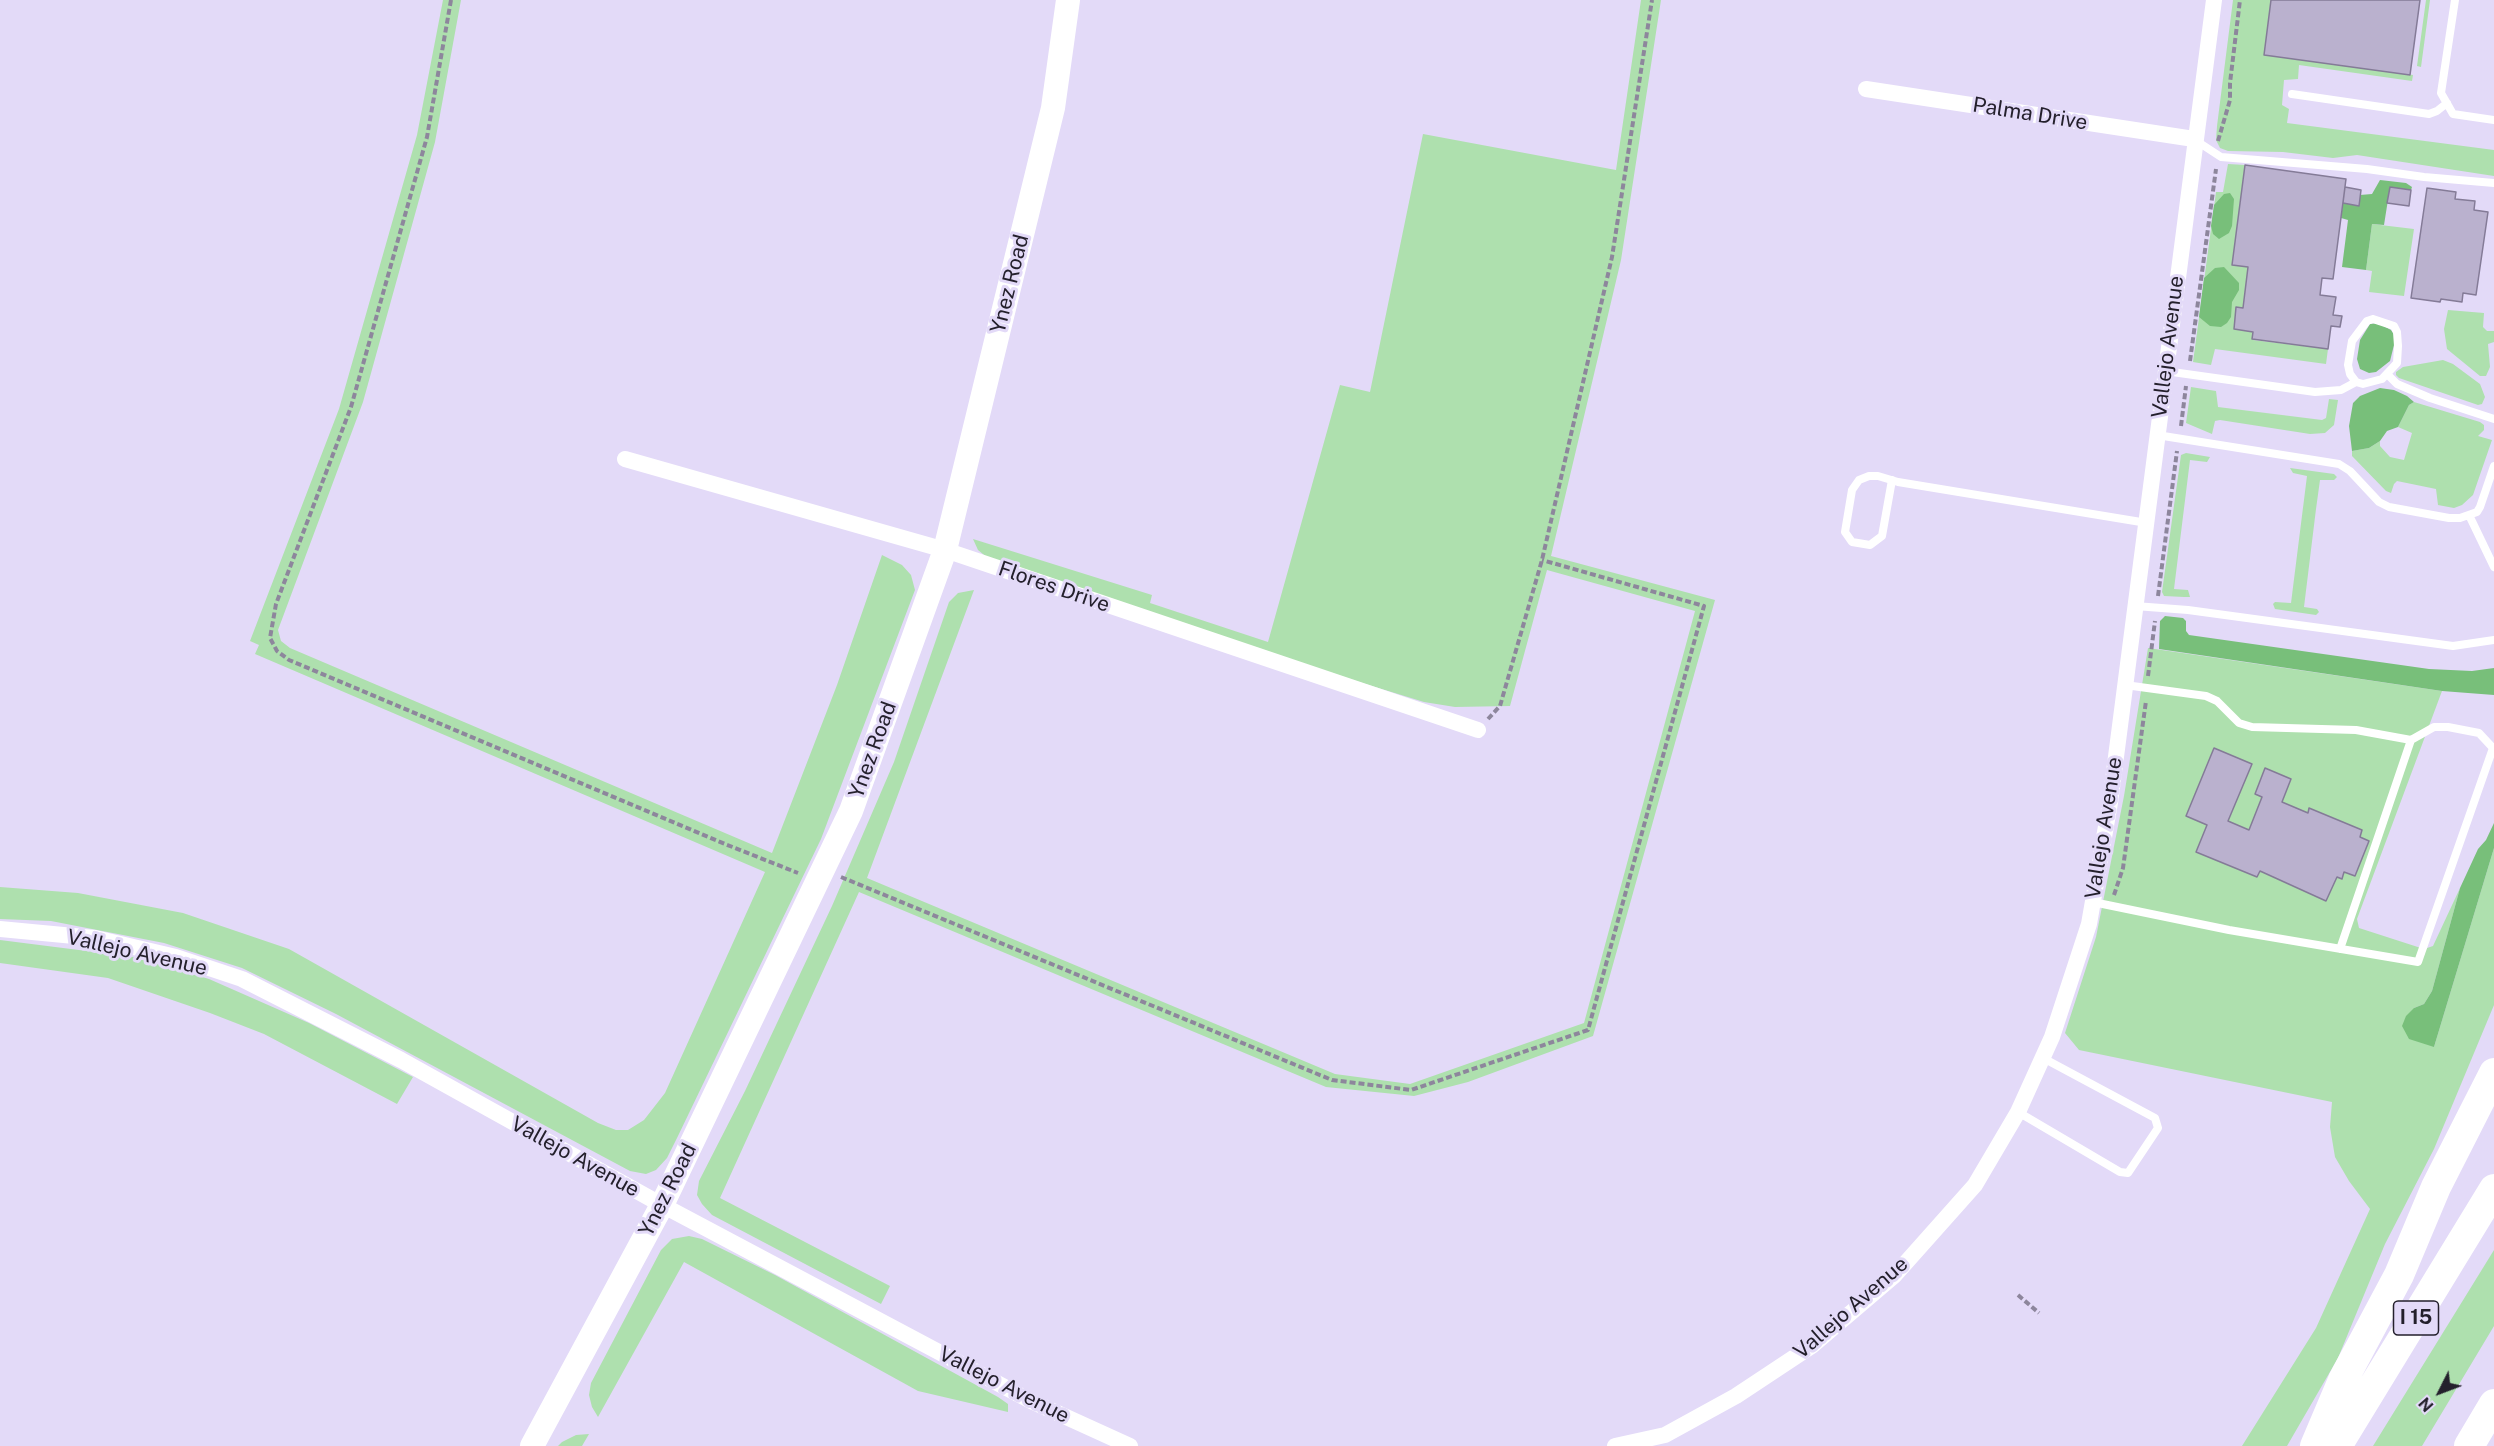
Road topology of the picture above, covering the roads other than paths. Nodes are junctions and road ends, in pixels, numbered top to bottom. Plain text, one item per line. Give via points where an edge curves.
1 (1068, 0) edge
2 (2214, 0) edge
3 (2455, 0) edge
4 (1866, 89) dead end
5 (2292, 94) dead end
6 (2447, 103) junction
7 (2494, 120) edge
8 (2194, 140) junction
9 (2494, 183) edge
10 (2165, 371) junction
11 (2387, 374) junction
12 (2356, 382) junction
13 (2494, 419) edge
14 (2157, 435) junction
15 (625, 459) dead end
16 (2494, 466) edge
17 (1892, 480) junction
18 (2469, 515) junction
19 (2147, 524) junction
20 (945, 550) junction
21 (2494, 567) edge
22 (2135, 606) junction
23 (2494, 640) edge
24 (2125, 685) junction
25 (1478, 730) road end
26 (2411, 740) junction
27 (2093, 902) junction
28 (0, 929) edge
29 (2340, 949) junction
30 (2043, 1058) junction
31 (2494, 1073) edge
32 (2018, 1112) junction
33 (2494, 1190) edge
34 (662, 1205) junction
35 (2494, 1404) edge
36 (532, 1446) edge
37 (1130, 1446) edge
38 (1615, 1446) edge
39 (2315, 1446) edge
40 (2337, 1446) edge
41 (2469, 1446) edge

1 - 20 main road, Ynez Road via 1053,108
2 - 8 street, Vallejo Avenue
3 - 6 lane via 2441,93
4 - 8 street, Palma Drive
5 - 6 lane via 2429,114
6 - 7 lane via 2453,114
8 - 9 lane via 2221,157
8 - 10 street, Vallejo Avenue
10 - 12 lane via 2315,392 2341,390
10 - 14 street, Vallejo Avenue
11 - 12 lane via 2375,381
11 - 12 lane via 2397,363 2397,332 2394,326 2373,319 2352,341 2348,364
11 - 13 lane via 2419,393
14 - 18 lane via 2339,464 2389,507 2449,518
14 - 19 street, Vallejo Avenue
15 - 20 street, Flores Drive
16 - 18 lane via 2480,507
17 - 17 lane via 1869,476 1852,490 1845,532 1852,542 1870,545 1882,536
17 - 19 lane
18 - 21 lane
19 - 22 street, Vallejo Avenue
20 - 25 street, Flores Drive
20 - 34 main road, Ynez Road via 851,811
22 - 23 lane via 2453,646
22 - 24 street, Vallejo Avenue
24 - 26 lane via 2206,696 2217,701 2239,723 2252,727 2356,730
24 - 27 street, Vallejo Avenue
26 - 29 lane
26 - 29 lane via 2434,728 2448,727 2480,733 2493,748 2418,962
27 - 29 lane
27 - 30 street, Vallejo Avenue
28 - 34 street, Vallejo Avenue via 95,938 176,957 242,979 401,1060
30 - 32 street, Vallejo Avenue
30 - 32 lane via 2155,1119 2158,1128 2128,1173 2120,1172
31 - 39 highway via 2436,1187 2399,1275 2343,1380
32 - 38 street, Vallejo Avenue via 1975,1185 1894,1276 1813,1345 1736,1396 1665,1435
33 - 40 highway, I 15
34 - 36 main road, Ynez Road
34 - 37 street, Vallejo Avenue via 1031,1401
35 - 41 highway

